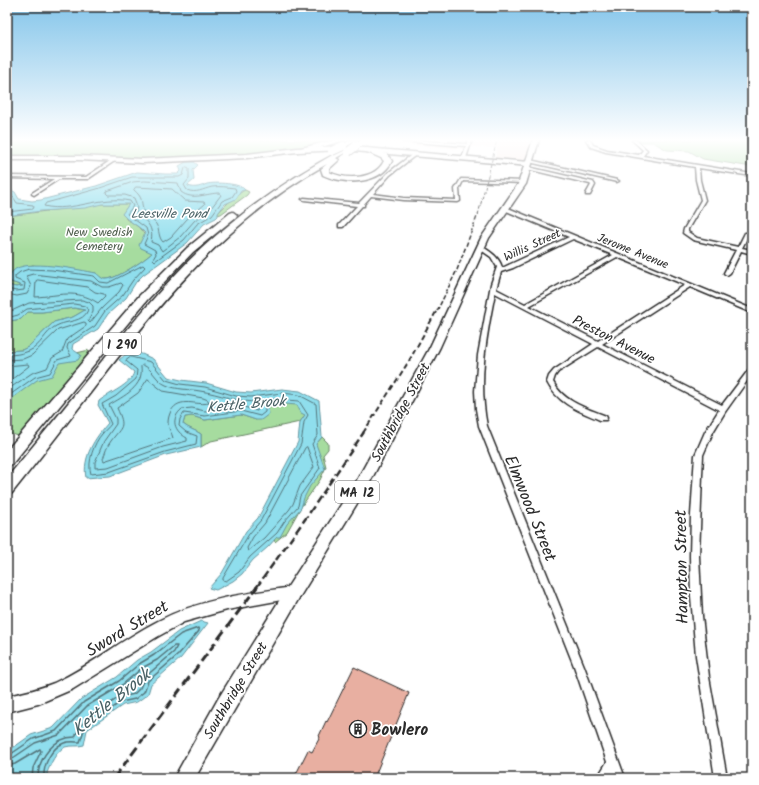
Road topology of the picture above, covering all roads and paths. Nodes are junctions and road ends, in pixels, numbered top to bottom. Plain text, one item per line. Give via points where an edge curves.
1 (7, 177) edge
2 (59, 177) junction
3 (91, 177) edge
4 (289, 177) edge
5 (300, 177) edge
6 (335, 177) edge
7 (365, 177) edge
8 (388, 177) edge
9 (525, 177) edge
10 (571, 177) edge
11 (594, 177) edge
12 (698, 177) edge
13 (617, 181) dead end
14 (523, 182) junction
15 (34, 194) dead end
16 (588, 194) dead end
17 (370, 195) junction
18 (304, 199) dead end
19 (362, 205) junction
20 (506, 209) junction
21 (341, 226) dead end
22 (747, 234) dead end
23 (573, 237) junction
24 (481, 248) junction
25 (738, 248) junction
26 (752, 252) edge
27 (618, 255) junction
28 (499, 271) junction
29 (727, 273) dead end
30 (689, 285) junction
31 (493, 290) junction
32 (526, 306) junction
33 (752, 311) edge
34 (598, 345) junction
35 (752, 369) edge
36 (724, 409) junction
37 (603, 418) dead end
38 (7, 460) edge
39 (7, 489) edge
40 (293, 593) junction
41 (7, 704) edge
42 (614, 763) junction
43 (184, 778) edge
44 (603, 778) edge
45 (619, 778) edge
46 (721, 778) edge

1 - 2 street
2 - 3 street
2 - 15 street
4 - 38 highway, I 290, bridge via 255,198 190,250 138,304
5 - 39 highway, I 290 via 230,228 197,258 155,304
6 - 7 highway
8 - 17 street
9 - 14 main road, Southbridge Street / MA 12
10 - 16 street via 592,183
11 - 13 street
12 - 25 street via 703,200 685,233 688,236
14 - 17 street via 462,180 457,189 458,200 404,199
14 - 20 main road, Southbridge Street / MA 12
17 - 19 street
18 - 19 street
19 - 21 street
20 - 23 street, Jerome Avenue
20 - 24 main road, Southbridge Street / MA 12
22 - 25 street
23 - 27 street, Jerome Avenue
23 - 28 street, Willis Street
24 - 28 street via 494,257
24 - 40 main road, Southbridge Street / MA 12 via 435,347 362,484
25 - 26 street
25 - 29 street
27 - 30 street, Jerome Avenue
27 - 32 street
28 - 31 street, Elmwood Street
30 - 33 street, Jerome Avenue
30 - 34 street
31 - 32 street, Preston Avenue
31 - 42 street, Elmwood Street via 478,381 483,426 579,666
32 - 34 street, Preston Avenue
34 - 36 street, Preston Avenue
34 - 37 street via 556,371 550,382 553,390 565,400
35 - 36 street, Hampton Street
36 - 46 street, Hampton Street via 699,455 695,543 699,635
40 - 41 main road, Sword Street via 233,601 183,616 143,636 68,684 48,693
40 - 43 main road, Southbridge Street / MA 12
42 - 44 street
42 - 45 street, Elmwood Street

